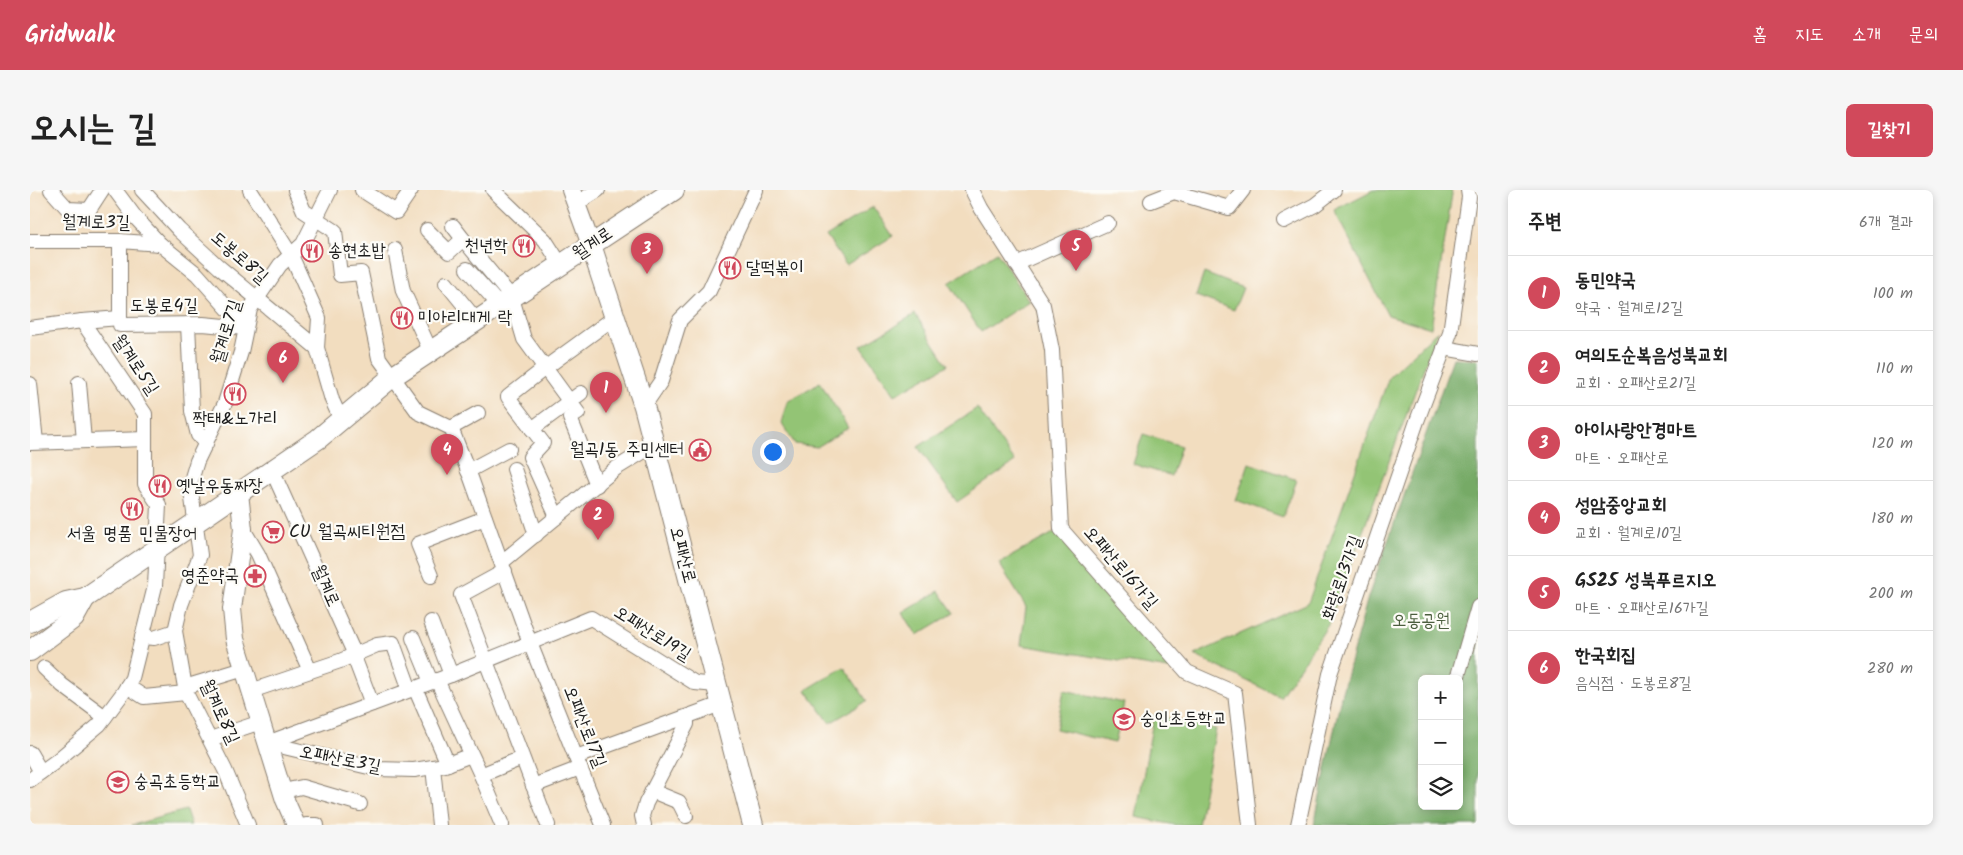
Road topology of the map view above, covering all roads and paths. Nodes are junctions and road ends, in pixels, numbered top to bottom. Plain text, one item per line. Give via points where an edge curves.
1 (51, 190) edge
2 (102, 190) edge
3 (115, 190) edge
4 (142, 190) edge
5 (250, 190) edge
6 (295, 190) edge
7 (330, 190) edge
8 (411, 190) edge
9 (493, 190) edge
10 (598, 190) edge
11 (674, 190) edge
12 (756, 190) edge
13 (972, 190) edge
14 (1243, 190) edge
15 (1334, 190) edge
16 (1468, 190) edge
17 (370, 192) edge
18 (573, 197) edge
19 (1151, 201) dead end
20 (315, 219) junction
21 (1284, 220) dead end
22 (1108, 222) dead end
23 (453, 226) dead end
24 (427, 230) dead end
25 (463, 239) junction
26 (120, 240) junction
27 (30, 241) edge
28 (160, 244) junction
29 (591, 245) junction
30 (395, 250) dead end
31 (291, 255) junction
32 (1016, 264) junction
33 (561, 265) junction
34 (468, 269) dead end
35 (446, 283) dead end
36 (256, 298) junction
37 (506, 302) junction
38 (615, 317) junction
39 (120, 318) junction
40 (82, 321) junction
41 (477, 321) junction
42 (188, 324) junction
43 (30, 328) edge
44 (245, 328) junction
45 (317, 348) junction
46 (1444, 348) junction
47 (431, 352) junction
48 (1478, 354) edge
49 (545, 368) junction
50 (392, 378) junction
51 (79, 383) dead end
52 (30, 384) edge
53 (581, 392) dead end
54 (570, 401) junction
55 (644, 406) junction
56 (478, 413) dead end
57 (341, 420) junction
58 (451, 428) junction
59 (532, 429) junction
60 (145, 439) junction
61 (84, 441) junction
62 (33, 443) edge
63 (206, 444) junction
64 (654, 445) junction
65 (509, 449) dead end
66 (514, 469) dead end
67 (272, 470) junction
68 (468, 471) junction
69 (597, 485) junction
70 (239, 493) junction
71 (557, 517) junction
72 (486, 518) junction
73 (196, 524) junction
74 (243, 529) junction
75 (536, 534) junction
76 (156, 550) junction
77 (503, 567) junction
78 (431, 576) dead end
79 (86, 598) junction
80 (1478, 607) edge
81 (30, 622) edge
82 (431, 622) dead end
83 (175, 631) junction
84 (142, 637) junction
85 (413, 638) dead end
86 (530, 643) junction
87 (30, 651) edge
88 (355, 655) junction
89 (486, 661) junction
90 (44, 668) dead end
91 (244, 669) junction
92 (310, 671) junction
93 (451, 675) junction
94 (1457, 675) edge
95 (434, 681) junction
96 (716, 685) junction
97 (127, 686) junction
98 (412, 689) junction
99 (186, 690) junction
100 (251, 692) junction
101 (372, 704) junction
102 (721, 704) junction
103 (105, 717) junction
104 (687, 717) junction
105 (261, 722) junction
106 (210, 739) junction
107 (268, 743) junction
108 (30, 753) edge
109 (471, 755) junction
110 (522, 758) junction
111 (578, 762) junction
112 (448, 764) junction
113 (433, 767) junction
114 (481, 775) junction
115 (36, 776) edge
116 (533, 786) junction
117 (283, 791) junction
118 (652, 791) junction
119 (360, 804) dead end
120 (686, 816) dead end
121 (248, 825) edge
122 (296, 825) edge
123 (306, 825) edge
124 (317, 825) edge
125 (439, 825) edge
126 (502, 825) edge
127 (548, 825) edge
128 (603, 825) edge
129 (644, 825) edge
130 (753, 825) edge
131 (1250, 825) edge
132 (1298, 825) edge

1 - 2 street via 68,210 89,210
3 - 28 street
4 - 36 street, 도봉로8길 via 179,230
5 - 31 street, 도봉로8길
6 - 20 street via 304,211
7 - 20 street, 월계로7길
8 - 17 street via 396,212
9 - 33 street via 545,240
10 - 18 street, 오패산로
11 - 29 main road, 월계로
12 - 55 street via 709,291 680,320 661,381
13 - 32 street, 오패산로16가길
14 - 19 street via 1229,208 1174,192
15 - 21 street via 1315,206
16 - 46 street, 화랑로13가길 via 1450,334
18 - 29 street, 오패산로
20 - 31 street, 월계로7길 via 303,244
20 - 50 street via 335,232 340,275 361,273 379,358
22 - 32 street
23 - 25 street
24 - 25 street via 448,252
25 - 37 street
26 - 27 street, 월계로3길
26 - 28 street, 월계로3길
26 - 39 street, 도봉로4길
28 - 44 street via 197,274
29 - 33 main road, 월계로
29 - 38 main road, 오패산로
30 - 47 street via 403,291
31 - 36 street, 월계로7길
31 - 45 street, 도봉로8길 via 320,318
32 - 131 street, 오패산로16가길 via 1043,305 1052,350 1061,529 1187,672 1235,693
33 - 37 main road, 월계로
34 - 37 street
35 - 41 street
36 - 44 street, 월계로7길
36 - 45 street, 도봉로8길
37 - 41 main road, 월계로
37 - 49 street via 524,339
38 - 49 street
38 - 55 main road, 오패산로
39 - 40 street, 도봉로4길
39 - 42 street, 도봉로4길 via 120,325
40 - 43 street, 도봉로4길
40 - 60 street, 월계로5길 via 144,414
41 - 47 main road, 월계로
42 - 44 street, 도봉로4길
42 - 63 street, 월계로7길 via 192,411 198,434
44 - 63 street, 월계로7길 via 225,403
45 - 57 street, 도봉로8길
46 - 48 street
46 - 132 street, 화랑로13가길 via 1330,674
47 - 50 main road, 월계로
49 - 54 street
49 - 59 street via 508,397
50 - 57 main road, 월계로
50 - 58 street via 418,412
51 - 61 street
52 - 62 street
53 - 54 street
54 - 59 street
54 - 69 street via 578,413 570,418
55 - 64 main road, 오패산로
56 - 58 street
57 - 67 main road, 월계로 via 318,440
58 - 68 street, 오패산로17길
59 - 71 street via 543,443 530,457
60 - 61 street
60 - 76 street, 월계로5길 via 145,484 159,505
61 - 62 street
63 - 73 street, 월계로7길 via 190,484
64 - 69 street
64 - 96 main road, 오패산로
65 - 68 street
66 - 75 street
67 - 70 main road, 월계로
67 - 88 street, 월계로
68 - 72 street, 오패산로17길
69 - 71 street
70 - 73 main road, 월계로
70 - 74 street, 오패산로3길
71 - 75 street
72 - 77 street, 오패산로17길
72 - 78 street via 418,544
73 - 76 main road, 월계로
73 - 83 street, 월계로8길 via 200,555
74 - 91 street, 오패산로3길 via 232,610 235,639
74 - 92 street, 오패산로3길 via 258,554
75 - 77 street
76 - 79 main road, 월계로
76 - 84 street, 월계로5길 via 155,586
77 - 86 street, 오패산로17길
77 - 89 street via 461,595
79 - 81 main road, 월계로 via 66,602
79 - 87 main road, 월계로 via 74,618
80 - 94 street
82 - 93 street
83 - 84 street via 154,638
83 - 99 street, 월계로8길
84 - 97 street, 월계로5길
85 - 95 street
86 - 89 street, 오패산로19길
86 - 96 street, 오패산로19길 via 591,618 695,683
86 - 111 street, 오패산로17길
88 - 92 street
88 - 98 street via 393,642
88 - 101 street, 월계로
89 - 93 street, 오패산로19길
89 - 110 street
90 - 103 street
91 - 99 street
91 - 100 street, 오패산로3길
92 - 100 street
93 - 95 street, 오패산로19길
95 - 98 street, 오패산로19길
95 - 109 street
96 - 102 main road, 오패산로
97 - 99 street via 144,697
97 - 103 street, 월계로5길
98 - 101 street, 오패산로19길
98 - 112 street
99 - 106 street, 월계로8길
100 - 105 street, 오패산로3길
101 - 107 street, 오패산로19길
102 - 104 street
102 - 130 main road, 오패산로
103 - 115 street, 월계로5길
104 - 111 street
104 - 118 street via 688,724
105 - 106 street
105 - 107 street, 오패산로3길
106 - 121 street, 월계로8길
107 - 113 street, 오패산로3길 via 376,769
107 - 117 street, 오패산로3길
108 - 115 street
109 - 112 street, 오패산로3길
109 - 114 street
110 - 114 street
110 - 116 street
111 - 116 street
111 - 128 street, 오패산로17길
112 - 113 street, 오패산로3길
113 - 125 street
114 - 126 street
116 - 127 street
117 - 119 street, 오패산로3길 via 302,787
117 - 122 street, 오패산로3길
118 - 120 street via 680,802
118 - 129 street via 642,816
123 - 124 street

